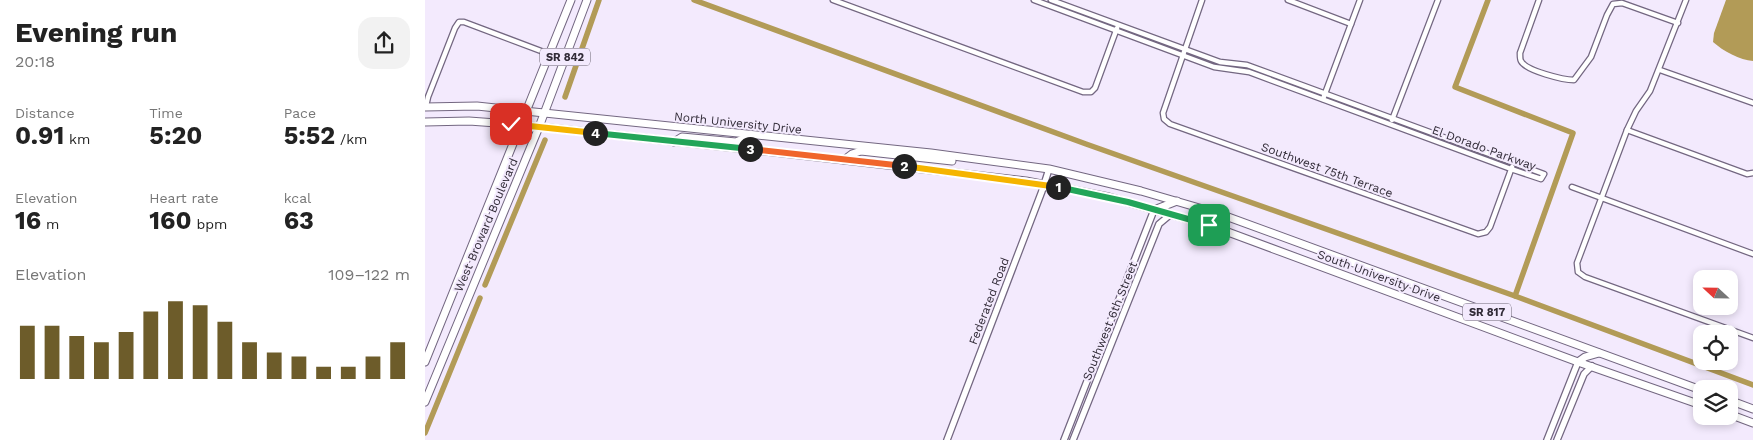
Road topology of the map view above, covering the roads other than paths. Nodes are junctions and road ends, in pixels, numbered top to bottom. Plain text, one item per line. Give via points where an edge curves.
1 (571, 0) edge
2 (587, 0) edge
3 (833, 0) edge
4 (1034, 0) edge
5 (1051, 0) edge
6 (1202, 0) edge
7 (1288, 0) edge
8 (1360, 0) edge
9 (1438, 0) edge
10 (1539, 0) edge
11 (1686, 0) edge
12 (1678, 23) junction
13 (1351, 24) junction
14 (1119, 25) junction
15 (1117, 31) junction
16 (1184, 48) junction
17 (549, 54) junction
18 (1182, 55) junction
19 (1660, 70) junction
20 (1325, 93) junction
21 (1323, 99) junction
22 (1753, 104) edge
23 (426, 106) edge
24 (527, 111) junction
25 (543, 114) junction
26 (1393, 118) junction
27 (425, 122) edge
28 (1391, 124) junction
29 (521, 125) junction
30 (539, 127) junction
31 (1627, 130) junction
32 (752, 135) junction
33 (673, 142) junction
34 (967, 158) junction
35 (844, 160) junction
36 (1514, 163) junction
37 (1511, 169) junction
38 (1049, 170) junction
39 (1753, 173) edge
40 (1044, 184) junction
41 (1572, 187) dead end
42 (1601, 198) junction
43 (1177, 201) junction
44 (1154, 210) junction
45 (1171, 214) junction
46 (1753, 254) edge
47 (1753, 338) edge
48 (1599, 353) junction
49 (425, 362) edge
50 (1578, 362) junction
51 (1592, 366) junction
52 (1693, 387) edge
53 (425, 402) edge
54 (1693, 402) edge
55 (1738, 403) edge
56 (1753, 409) edge
57 (1738, 417) edge
58 (1753, 423) edge
59 (947, 440) edge
60 (1064, 440) edge
61 (1073, 440) edge
62 (1547, 440) edge
63 (1557, 440) edge

1 - 17 main road, West Broward Boulevard / SR 842
2 - 25 main road, West Broward Boulevard / SR 842
3 - 15 street via 1083,92 1091,92 1098,82
4 - 15 street, El Dorado Parkway
5 - 14 street, El Dorado Parkway
6 - 16 street
7 - 13 street
8 - 13 street
9 - 26 street
10 - 12 street via 1520,61 1564,80 1574,80 1591,58 1613,4 1622,3
11 - 12 street
12 - 19 street
13 - 20 street
14 - 15 street
14 - 16 street, El Dorado Parkway
15 - 18 street, El Dorado Parkway
16 - 18 street
16 - 20 street, El Dorado Parkway via 1220,62 1247,65
17 - 23 street via 459,22
17 - 24 main road, West Broward Boulevard / SR 842
18 - 21 street, El Dorado Parkway via 1221,69 1249,72
18 - 37 street, Southwest 75th Terrace via 1163,113 1170,124 1478,234 1490,227
19 - 22 street
19 - 31 street
20 - 21 street
20 - 26 street, El Dorado Parkway
21 - 28 street, El Dorado Parkway
23 - 24 main road, North University Drive / SR 817 via 477,106
24 - 25 main road, North University Drive / SR 817
24 - 29 main road, West Broward Boulevard / SR 842
25 - 30 main road, West Broward Boulevard / SR 842
25 - 32 main road, North University Drive / SR 817
26 - 28 street
26 - 36 street, El Dorado Parkway
27 - 29 main road, North University Drive / SR 817
28 - 37 street, El Dorado Parkway
29 - 30 main road, North University Drive / SR 817
29 - 49 main road, West Broward Boulevard
30 - 33 main road, North University Drive / SR 817
30 - 53 main road, West Broward Boulevard
31 - 39 street via 1747,174
31 - 42 street
32 - 33 main road via 736,142 682,137
32 - 34 main road, North University Drive / SR 817
33 - 35 main road, North University Drive / SR 817
34 - 35 main road via 957,161 861,151
34 - 38 main road, North University Drive / SR 817
35 - 40 main road, North University Drive / SR 817
36 - 37 street
36 - 37 street, El Dorado Parkway via 1544,174 1541,180
38 - 40 street, Federated Road
38 - 43 main road, South University Drive / SR 817
40 - 44 main road, South University Drive / SR 817
40 - 59 street, Federated Road
41 - 42 street
42 - 46 street
42 - 47 street via 1577,263 1578,272
43 - 44 main road
43 - 48 main road, South University Drive / SR 817
44 - 45 main road, South University Drive / SR 817
44 - 60 street, Southwest 6th Street
45 - 50 main road, South University Drive / SR 817 via 1267,246
45 - 61 street, Southwest 6th Street via 1159,224
48 - 50 main road
48 - 52 main road, South University Drive / SR 817
50 - 51 main road, South University Drive / SR 817
50 - 62 street
51 - 54 main road, South University Drive / SR 817
51 - 63 street via 1584,374
55 - 56 main road
57 - 58 main road

